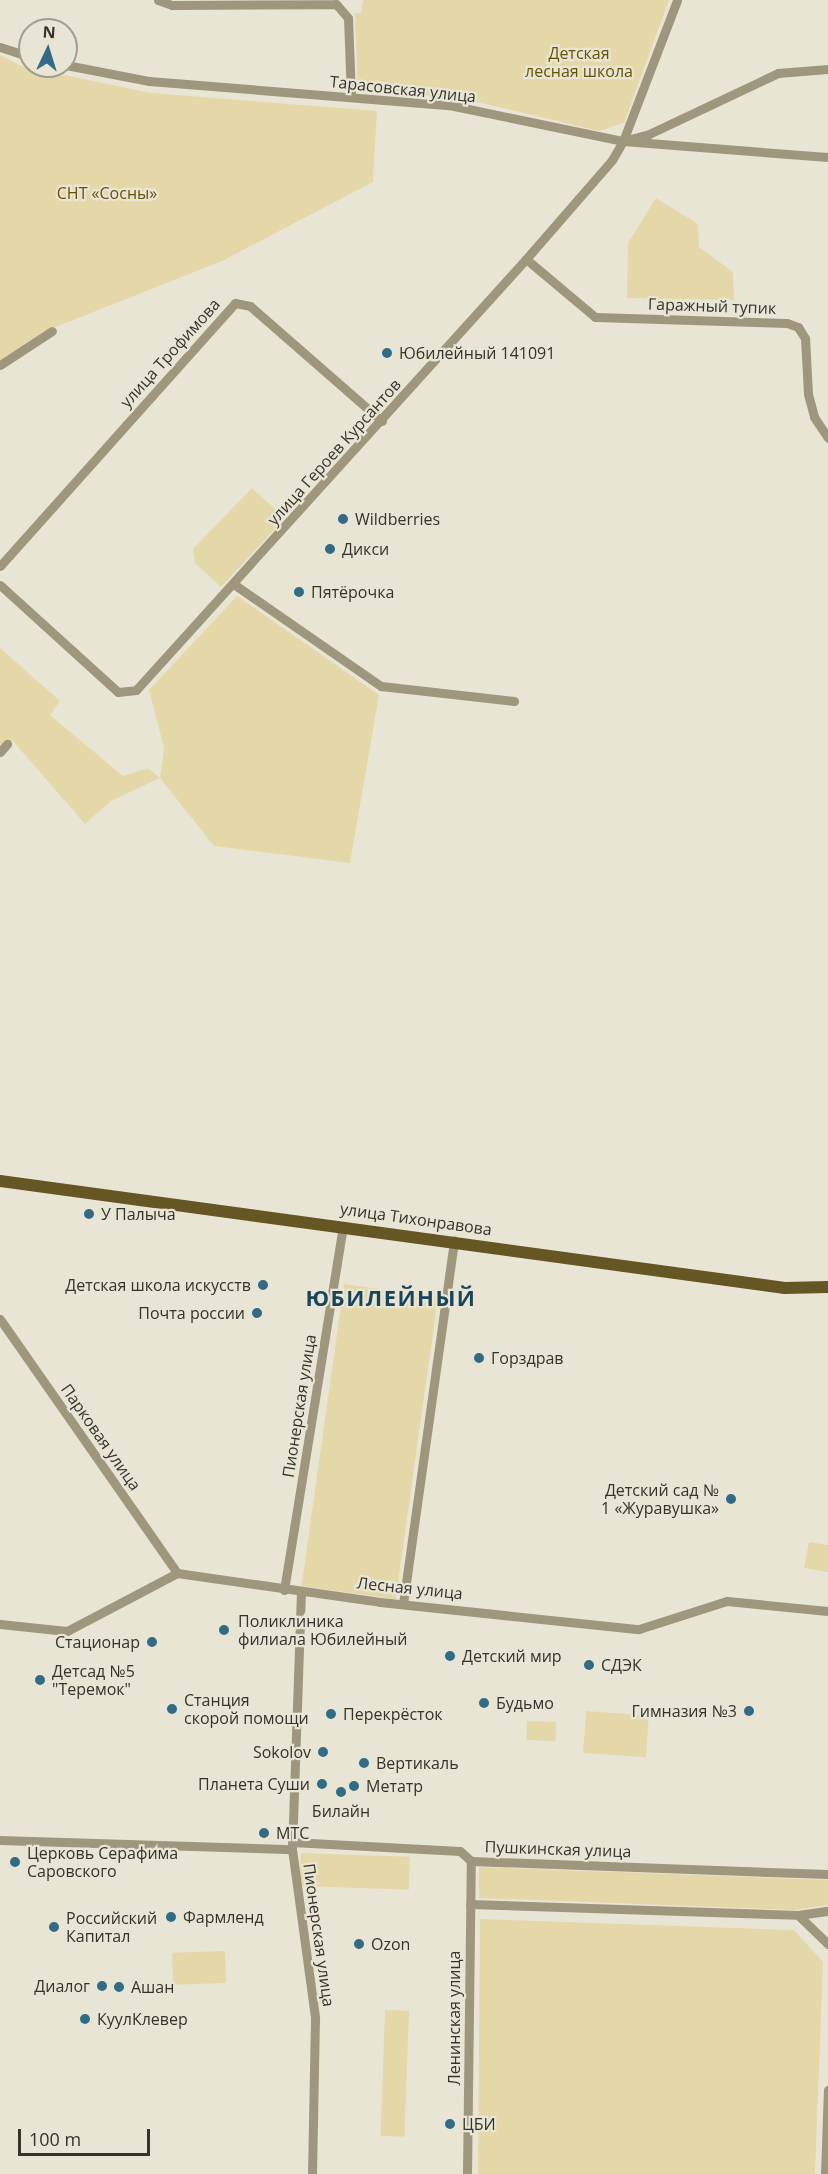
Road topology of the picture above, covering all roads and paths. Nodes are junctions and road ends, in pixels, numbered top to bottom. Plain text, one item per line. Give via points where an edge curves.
1 (158, 0) edge
2 (677, 0) edge
3 (0, 47) edge
4 (18, 53) edge
5 (78, 67) edge
6 (828, 69) edge
7 (351, 97) junction
8 (623, 141) junction
9 (828, 158) edge
10 (526, 259) junction
11 (52, 331) dead end
12 (0, 365) edge
13 (382, 421) junction
14 (828, 438) edge
15 (0, 566) edge
16 (0, 585) edge
17 (235, 585) junction
18 (514, 701) dead end
19 (7, 744) dead end
20 (0, 752) edge
21 (0, 1181) edge
22 (343, 1226) junction
23 (454, 1241) junction
24 (828, 1287) edge
25 (0, 1319) edge
26 (177, 1573) junction
27 (284, 1590) junction
28 (302, 1592) junction
29 (402, 1604) junction
30 (828, 1611) edge
31 (0, 1624) edge
32 (0, 1840) edge
33 (292, 1846) junction
34 (471, 1862) junction
35 (828, 1874) edge
36 (470, 1904) junction
37 (828, 1911) edge
38 (798, 1915) junction
39 (828, 1944) edge
40 (828, 2090) edge
41 (312, 2174) edge
42 (467, 2174) edge
43 (825, 2174) edge

1 - 7 street via 172,5 336,4 348,18
2 - 8 street, улица Героев Курсантов
3 - 4 street
5 - 7 street, Тарасовская улица via 149,81
6 - 8 street, Тарасовская улица via 778,73 649,134
7 - 8 street, Тарасовская улица via 449,105
8 - 9 street
8 - 10 street, улица Героев Курсантов via 612,160
10 - 13 street, улица Героев Курсантов
10 - 14 street, Гаражный тупик via 595,317 787,323 798,327 805,338 808,394 814,417
11 - 12 street
13 - 15 street, улица Трофимова via 250,306 236,303
13 - 17 street, улица Героев Курсантов
16 - 17 street, улица Героев Курсантов via 118,692 126,693 139,687
17 - 18 street via 381,687
19 - 20 street
21 - 22 main road, улица Тихонравова
22 - 23 main road, улица Тихонравова
22 - 27 street, Пионерская улица
23 - 24 main road, улица Тихонравова via 784,1288
23 - 29 street
25 - 26 street, Парковая улица
26 - 27 street, Лесная улица
26 - 31 street via 67,1631
27 - 28 street, Лесная улица
28 - 29 street, Лесная улица
28 - 33 street, Пионерская улица
29 - 30 street, Лесная улица via 639,1629 727,1600
32 - 33 street, Пушкинская улица
33 - 34 street, Пушкинская улица via 460,1851
33 - 41 street, Пионерская улица via 315,2018
34 - 35 street, Пушкинская улица
34 - 36 street, Ленинская улица
36 - 38 street
36 - 42 street, Ленинская улица
37 - 38 street
38 - 39 street
40 - 43 street

